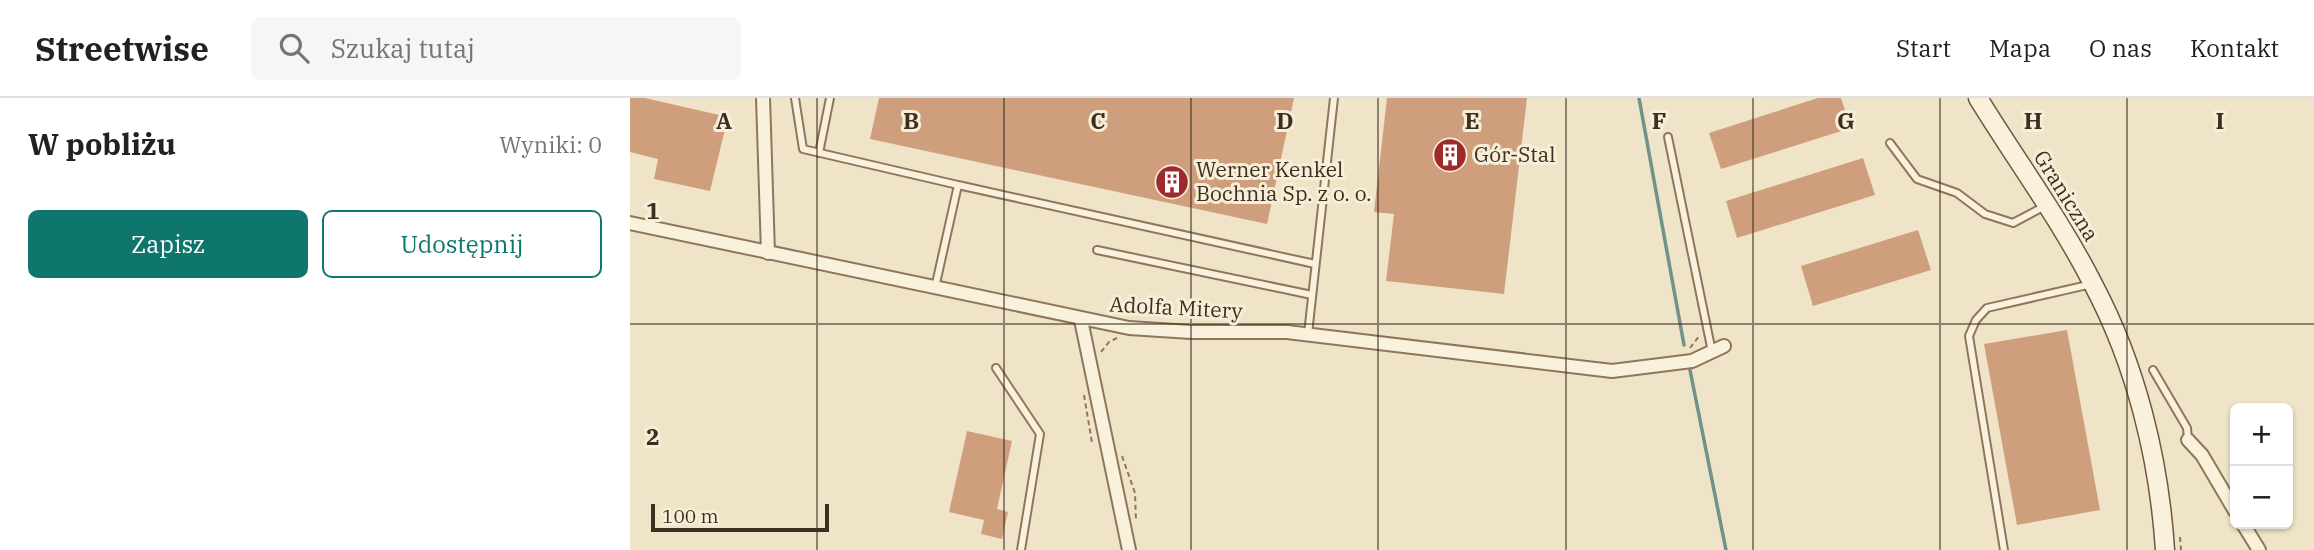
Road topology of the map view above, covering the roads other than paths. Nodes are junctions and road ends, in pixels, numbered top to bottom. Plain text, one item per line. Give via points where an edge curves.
1 (763, 98) edge
2 (795, 98) edge
3 (830, 98) edge
4 (1334, 98) edge
5 (1978, 98) edge
6 (1668, 137) dead end
7 (1890, 143) dead end
8 (819, 153) junction
9 (958, 186) junction
10 (2046, 205) junction
11 (630, 223) edge
12 (1097, 250) dead end
13 (768, 253) junction
14 (1315, 264) junction
15 (2093, 284) junction
16 (935, 288) junction
17 (1312, 295) junction
18 (1080, 320) junction
19 (1308, 334) junction
20 (1718, 349) joint
21 (996, 368) dead end
22 (2153, 370) dead end
23 (2188, 440) joint
24 (2230, 503) edge
25 (2246, 529) edge
26 (1021, 550) edge
27 (1129, 550) edge
28 (2004, 550) edge
29 (2165, 550) edge
30 (2259, 550) edge

1 - 13 street
2 - 8 lane via 803,149
3 - 8 lane
4 - 14 lane
5 - 10 main road, Graniczna
6 - 20 lane
7 - 10 lane via 1917,179 1957,192 1985,214 2013,223
8 - 9 lane
9 - 14 lane
9 - 16 lane
10 - 15 main road, Graniczna
11 - 13 street, Adolfa Mitery
12 - 17 lane
13 - 16 street, Adolfa Mitery
14 - 17 lane
15 - 28 lane via 1987,308 1969,336
15 - 29 main road, Graniczna via 2114,326 2143,414
16 - 18 street, Adolfa Mitery
17 - 19 lane
18 - 19 street, Adolfa Mitery via 1161,331
18 - 27 street
19 - 20 street, Adolfa Mitery via 1612,371 1682,363
21 - 26 lane via 1040,434
22 - 23 lane via 2187,428
23 - 24 street
25 - 30 street

